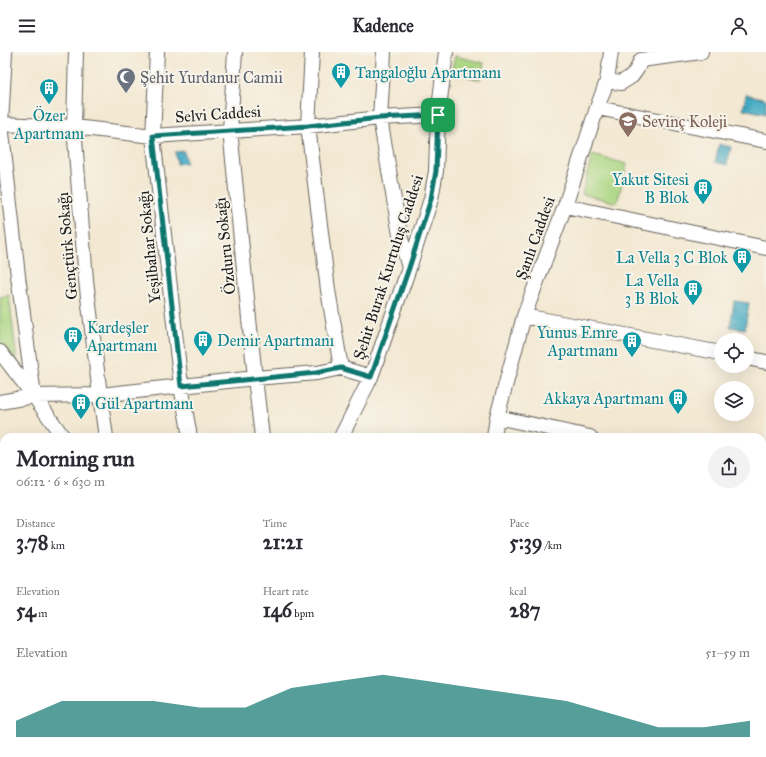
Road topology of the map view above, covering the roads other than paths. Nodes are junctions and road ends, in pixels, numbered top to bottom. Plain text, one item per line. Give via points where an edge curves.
1 (5, 52) edge
2 (76, 52) edge
3 (157, 52) edge
4 (236, 52) edge
5 (312, 52) edge
6 (384, 52) edge
7 (446, 52) edge
8 (611, 52) edge
9 (701, 52) edge
10 (642, 55) edge
11 (607, 81) junction
12 (597, 108) junction
13 (438, 115) junction
14 (380, 118) junction
15 (0, 124) edge
16 (308, 126) junction
17 (74, 127) junction
18 (230, 130) junction
19 (153, 136) junction
20 (766, 141) edge
21 (566, 206) junction
22 (766, 248) edge
23 (409, 268) junction
24 (524, 316) junction
25 (0, 352) edge
26 (714, 352) edge
27 (754, 359) edge
28 (766, 362) edge
29 (341, 368) junction
30 (371, 377) junction
31 (255, 378) junction
32 (181, 386) junction
33 (100, 395) junction
34 (34, 396) junction
35 (0, 402) edge
36 (497, 417) junction
37 (60, 433) edge
38 (105, 433) edge
39 (189, 433) edge
40 (262, 433) edge
41 (343, 433) edge
42 (495, 433) edge
43 (571, 433) edge

1 - 15 street
2 - 17 street, Gençtürk Sokağı
3 - 19 street, Yeşilbahar Sokağı
4 - 18 street, Özduru Sokağı
5 - 16 street
6 - 14 street
7 - 13 street, Şehit Burak Kurtuluş Caddesi
8 - 11 street, Şanlı Caddesi
9 - 10 street
10 - 11 street via 638,69 632,76 621,83
11 - 12 street, Şanlı Caddesi
12 - 20 street
12 - 21 street, Şanlı Caddesi
13 - 14 street, Selvi Caddesi
13 - 23 street, Şehit Burak Kurtuluş Caddesi via 436,171 431,199
14 - 16 street, Selvi Caddesi
14 - 23 street via 400,235
15 - 17 street, Selvi Caddesi
15 - 34 street
16 - 18 street, Selvi Caddesi
16 - 29 street via 328,290
17 - 19 street, Selvi Caddesi
17 - 33 street, Gençtürk Sokağı via 86,280
18 - 19 street, Selvi Caddesi
18 - 31 street, Özduru Sokağı
19 - 32 street, Yeşilbahar Sokağı
21 - 22 street
21 - 24 street, Şanlı Caddesi
23 - 30 street, Şehit Burak Kurtuluş Caddesi
24 - 26 street
24 - 36 street, Şanlı Caddesi
25 - 34 street
27 - 28 street
29 - 30 street
29 - 31 street via 316,373
30 - 41 street, Şehit Burak Kurtuluş Caddesi
31 - 32 street
31 - 40 street, Özduru Sokağı
32 - 33 street
32 - 39 street, Yeşilbahar Sokağı
33 - 34 street
33 - 38 street, Gençtürk Sokağı
34 - 35 street
34 - 37 street
36 - 42 street, Şanlı Caddesi
36 - 43 street

